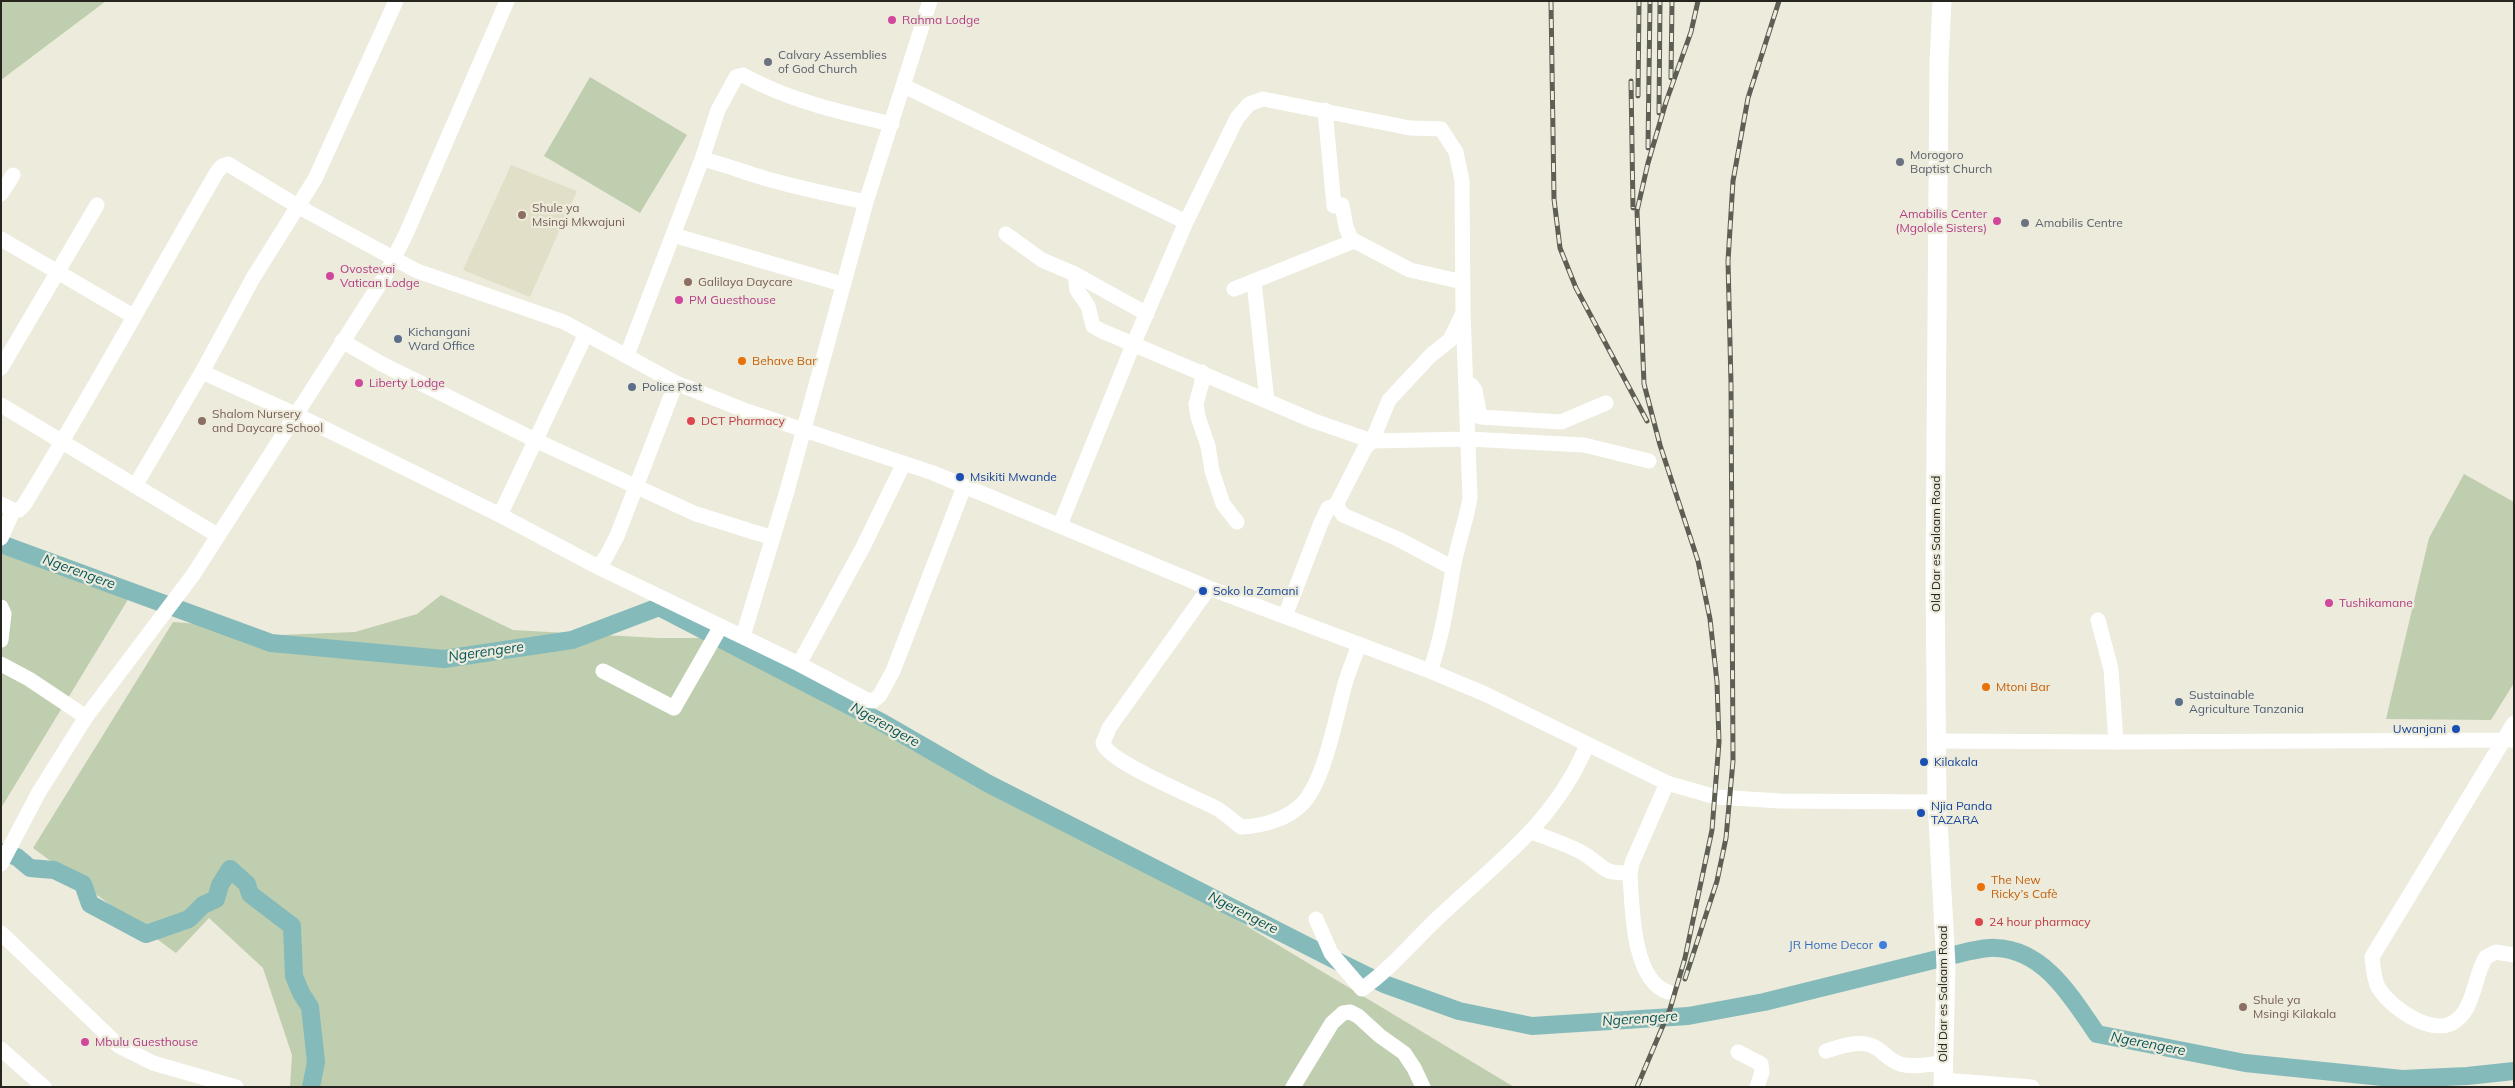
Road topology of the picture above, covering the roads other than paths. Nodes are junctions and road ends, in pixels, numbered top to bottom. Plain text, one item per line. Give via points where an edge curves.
1 (396, 1) edge
2 (507, 1) edge
3 (930, 1) edge
4 (1942, 1) edge
5 (904, 86) junction
6 (1325, 110) junction
7 (892, 124) junction
8 (702, 159) junction
9 (13, 175) dead end
10 (1, 194) edge
11 (866, 202) junction
12 (96, 205) dead end
13 (299, 207) junction
14 (1186, 222) junction
15 (406, 234) junction
16 (1006, 234) dead end
17 (674, 235) junction
18 (1, 239) edge
19 (1354, 241) junction
20 (395, 258) junction
21 (59, 271) junction
22 (417, 271) junction
23 (1075, 274) junction
24 (384, 276) junction
25 (1254, 282) junction
26 (1463, 282) junction
27 (842, 284) junction
28 (1234, 288) dead end
29 (1462, 313) junction
30 (1148, 314) junction
31 (133, 316) junction
32 (586, 334) junction
33 (342, 341) junction
34 (1133, 345) junction
35 (627, 355) junction
36 (1, 368) edge
37 (202, 372) junction
38 (1202, 372) junction
39 (676, 383) junction
40 (1267, 401) junction
41 (1606, 403) dead end
42 (1, 405) edge
43 (295, 414) junction
44 (1474, 417) junction
45 (1561, 422) junction
46 (802, 430) junction
47 (1468, 439) junction
48 (536, 441) junction
49 (1372, 441) junction
50 (63, 443) junction
51 (1552, 443) junction
52 (1649, 461) dead end
53 (904, 463) junction
54 (136, 486) junction
55 (637, 487) junction
56 (964, 487) junction
57 (1336, 505) junction
58 (7, 508) edge
59 (500, 515) junction
60 (1237, 522) dead end
61 (1060, 526) junction
62 (217, 535) junction
63 (1, 538) edge
64 (773, 538) junction
65 (598, 567) junction
66 (1453, 568) junction
67 (1209, 588) junction
68 (1, 607) edge
69 (1285, 616) junction
70 (2098, 620) dead end
71 (721, 626) junction
72 (743, 636) junction
73 (1, 640) edge
74 (1359, 644) junction
75 (1, 664) edge
76 (799, 664) junction
77 (603, 671) dead end
78 (1430, 671) junction
79 (86, 717) junction
80 (2514, 723) edge
81 (2508, 740) edge
82 (1937, 741) junction
83 (2116, 742) junction
84 (1587, 745) junction
85 (1667, 783) junction
86 (1937, 802) junction
87 (1532, 832) junction
88 (1, 864) edge
89 (1630, 873) junction
90 (1316, 919) dead end
91 (1, 933) edge
92 (2514, 955) edge
93 (1362, 989) junction
94 (1668, 992) dead end
95 (1343, 1013) junction
96 (1, 1049) edge
97 (1826, 1051) dead end
98 (1738, 1052) dead end
99 (1943, 1077) edge
100 (44, 1087) edge
101 (236, 1087) edge
102 (1293, 1087) edge
103 (1423, 1087) edge
104 (1757, 1087) edge
105 (2032, 1087) edge

1 - 13 street via 322,165
2 - 15 street
3 - 5 street
4 - 82 main road, Old Dar es Salaam Road via 1935,575
5 - 7 street
5 - 14 street
6 - 14 street via 1263,98 1249,104 1237,118
6 - 19 street via 1334,206 1342,204 1346,226
6 - 26 street via 1444,132 1456,152 1461,170
7 - 8 street via 832,110 762,86 741,75 736,77 723,99
7 - 11 street
8 - 11 street via 731,165 763,178
8 - 17 street
9 - 10 street
11 - 27 street
12 - 21 street
13 - 20 street
13 - 31 street via 232,165 222,166
13 - 37 street via 253,278
14 - 30 street
15 - 20 street
15 - 22 street via 406,247
16 - 23 street via 1042,260
17 - 27 street
17 - 35 street
18 - 21 street
19 - 25 street
19 - 26 street via 1410,270
20 - 22 street
20 - 24 street
21 - 31 street
21 - 36 street
22 - 24 street
22 - 32 street via 523,306
23 - 30 street
23 - 34 street via 1077,290 1088,306 1093,326
24 - 33 street
25 - 28 street
25 - 40 street
26 - 29 street
27 - 46 street
29 - 44 street via 1466,380
29 - 49 street via 1450,340 1431,355 1387,402
30 - 34 street
31 - 50 street
32 - 35 street
32 - 48 street
33 - 43 street
33 - 48 street
34 - 38 street
34 - 61 street
35 - 39 street
37 - 43 street
37 - 54 street
38 - 40 street
38 - 60 street via 1196,404 1198,417 1223,504
39 - 46 street
39 - 55 street
40 - 49 street
41 - 45 street
42 - 50 street
43 - 59 street
43 - 62 street
44 - 45 street
44 - 47 street
45 - 51 street
46 - 53 street
46 - 64 street
47 - 49 street
47 - 51 street
47 - 66 street via 1470,498 1467,521
48 - 55 street
48 - 59 street
49 - 57 street via 1365,448
50 - 54 street
50 - 58 street via 24,505 18,511
51 - 52 street via 1584,444
53 - 56 street
53 - 76 street via 863,547
54 - 62 street
55 - 64 street via 696,514
55 - 65 street via 617,536
56 - 61 street
56 - 76 street via 893,671 880,695 873,701 867,700
57 - 66 street via 1343,515
57 - 69 street via 1328,508 1319,526
58 - 63 street
59 - 65 street
61 - 67 street
62 - 79 street via 193,575
64 - 72 street
65 - 71 street
66 - 78 street via 1441,638
67 - 69 street
67 - 74 street via 1116,717 1103,743 1109,753 1218,810 1241,827 1281,818 1296,810 1307,798 1326,754
68 - 73 street via 4,618
69 - 74 street
70 - 83 street via 2111,668
71 - 72 street
71 - 77 street via 674,708
72 - 76 street
74 - 78 street
75 - 79 street
78 - 84 street via 1485,694
79 - 88 street
80 - 81 street
81 - 83 street
81 - 92 street via 2372,958 2378,987 2386,997 2426,1025 2440,1027 2458,1019 2468,1007 2486,957 2496,952
82 - 83 street
82 - 86 main road, Old Dar es Salaam Road
84 - 85 street
84 - 87 street via 1559,797
85 - 86 street via 1716,797 1782,801
85 - 89 street
86 - 99 main road, Old Dar es Salaam Road via 1946,965
87 - 89 street via 1586,855 1606,871
87 - 93 street via 1441,915 1380,977
89 - 94 street via 1642,966 1657,988
90 - 93 street via 1331,954
91 - 101 street via 119,1046 153,1063
93 - 95 street
95 - 102 street via 1332,1022
95 - 103 street via 1358,1016 1402,1051
96 - 100 street
97 - 99 street via 1845,1044 1862,1044 1878,1049 1889,1060
98 - 104 street via 1761,1064
99 - 105 street

